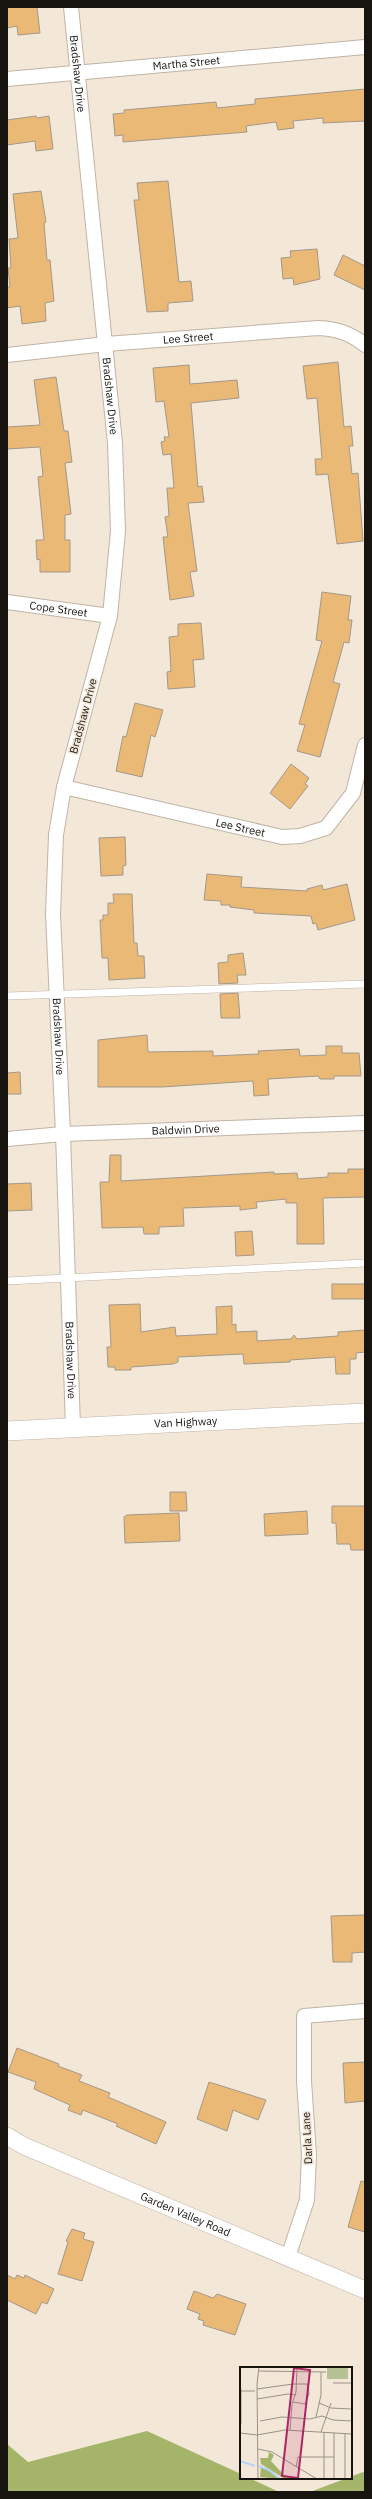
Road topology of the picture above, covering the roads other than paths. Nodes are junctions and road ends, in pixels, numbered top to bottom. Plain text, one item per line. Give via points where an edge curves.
1 (71, 7) edge
2 (365, 47) edge
3 (78, 73) junction
4 (7, 79) edge
5 (106, 344) junction
6 (365, 344) edge
7 (7, 355) edge
8 (7, 602) edge
9 (110, 616) junction
10 (365, 745) edge
11 (64, 787) junction
12 (365, 984) edge
13 (56, 994) junction
14 (7, 996) edge
15 (365, 1123) edge
16 (63, 1134) junction
17 (7, 1139) edge
18 (365, 1263) edge
19 (68, 1278) junction
20 (7, 1281) edge
21 (365, 1413) edge
22 (74, 1427) junction
23 (7, 1431) edge
24 (365, 2011) edge
25 (7, 2136) edge
26 (288, 2257) junction
27 (365, 2290) edge

1 - 3 street, Bradshaw Drive
2 - 3 street, Martha Street
3 - 4 street, Martha Street
3 - 5 street, Bradshaw Drive
5 - 6 street, Lee Street via 318,328 351,334
5 - 7 street, Lee Street
5 - 9 street, Bradshaw Drive via 115,443 118,531
8 - 9 street, Cope Street
9 - 11 street, Bradshaw Drive
10 - 11 street, Lee Street via 353,793 326,828 300,836 282,837
11 - 13 street, Bradshaw Drive via 56,835 52,914
12 - 13 lane
13 - 14 lane
13 - 16 street, Bradshaw Drive
15 - 16 street, Baldwin Drive
16 - 17 street, Baldwin Drive
16 - 19 street, Bradshaw Drive
18 - 19 lane
19 - 20 lane
19 - 22 street, Bradshaw Drive
21 - 22 main road, Van Highway
22 - 23 main road, Van Highway
24 - 26 street, Darla Lane via 304,2016 304,2081 309,2155 307,2200
25 - 26 street, Garden Valley Road
26 - 27 street, Garden Valley Road

